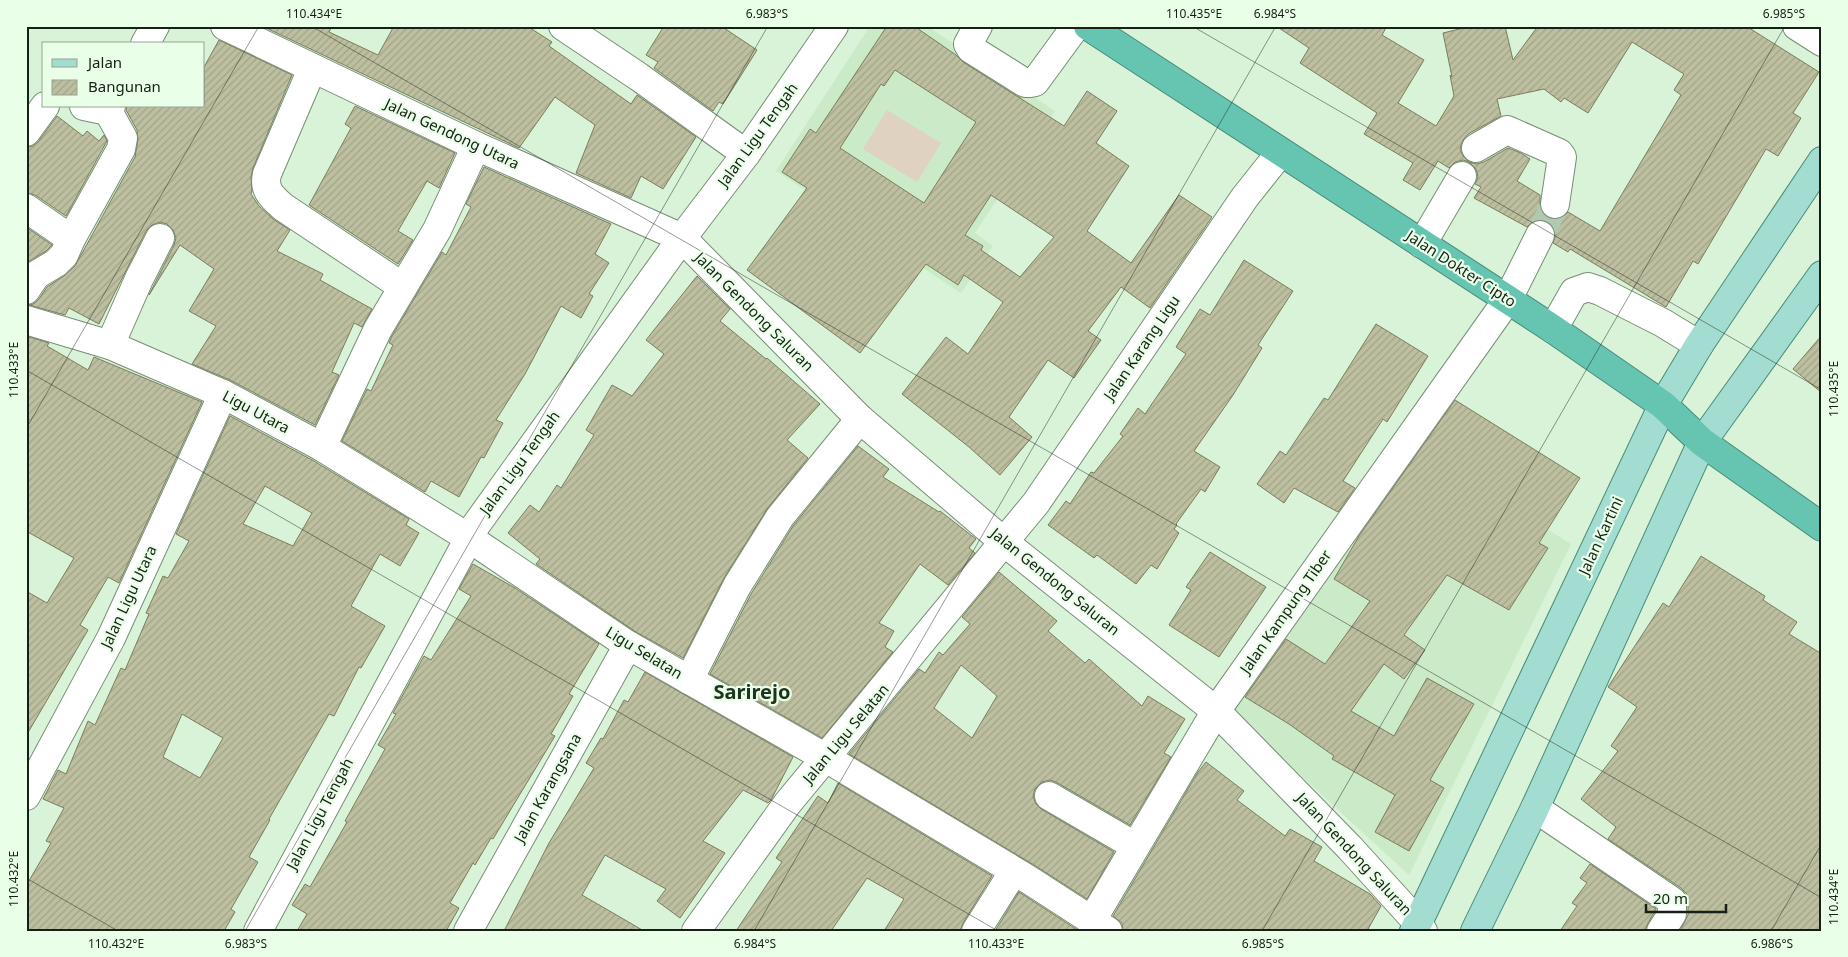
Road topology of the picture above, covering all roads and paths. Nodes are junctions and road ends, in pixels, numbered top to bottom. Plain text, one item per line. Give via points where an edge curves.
1 (155, 26) edge
2 (225, 26) edge
3 (563, 26) edge
4 (834, 26) edge
5 (978, 26) edge
6 (1076, 26) edge
7 (1088, 26) edge
8 (1797, 26) edge
9 (146, 42) edge
10 (1822, 42) edge
11 (312, 69) junction
12 (44, 108) edge
13 (101, 108) edge
14 (26, 132) edge
15 (476, 146) junction
16 (1476, 148) dead end
17 (1280, 153) junction
18 (746, 154) junction
19 (1822, 161) edge
20 (1462, 176) dead end
21 (1555, 204) tunnel mouth
22 (26, 208) edge
23 (1540, 235) tunnel mouth
24 (160, 238) dead end
25 (682, 238) junction
26 (71, 239) junction
27 (1422, 244) junction
28 (1822, 276) edge
29 (403, 287) junction
30 (26, 290) edge
31 (1508, 299) junction
32 (26, 320) edge
33 (1553, 329) junction
34 (110, 345) junction
35 (1699, 345) junction
36 (223, 394) junction
37 (1663, 404) junction
38 (860, 419) junction
39 (1702, 442) junction
40 (322, 447) junction
41 (1822, 527) edge
42 (1014, 531) junction
43 (469, 538) junction
44 (628, 645) junction
45 (689, 680) junction
46 (1216, 711) junction
47 (826, 758) junction
48 (26, 796) edge
49 (1049, 796) dead end
50 (1535, 808) junction
51 (1136, 846) junction
52 (1014, 871) junction
53 (1087, 924) edge
54 (1418, 928) edge
55 (258, 931) edge
56 (468, 931) edge
57 (696, 931) edge
58 (976, 931) edge
59 (1475, 931) edge
60 (1661, 931) edge

1 - 9 street
2 - 11 street, Jalan Gendong Utara
3 - 18 street
4 - 18 street, Jalan Ligu Tengah
5 - 6 street via 968,44 971,49 1030,83 1035,82
7 - 17 highway, Jalan Dokter Cipto
8 - 10 street
11 - 15 street, Jalan Gendong Utara
11 - 29 street via 267,174 267,191 283,206
12 - 14 street
13 - 26 street via 122,138 121,149
15 - 25 street, Jalan Gendong Utara
15 - 29 street via 437,230
16 - 21 street via 1507,130 1559,153 1562,157
17 - 27 highway, Jalan Dokter Cipto
17 - 42 street, Jalan Karang Ligu via 1245,197
18 - 25 street, Jalan Ligu Tengah
19 - 35 main road, Jalan Kartini
20 - 27 street
22 - 26 street
23 - 31 street, Jalan Kampung Tiber
24 - 34 street
25 - 38 street, Jalan Gendong Saluran
25 - 43 street, Jalan Ligu Tengah
26 - 30 street via 60,259 36,275
27 - 31 highway, Jalan Dokter Cipto
28 - 39 main road
29 - 40 street via 378,329
31 - 33 highway, Jalan Dokter Cipto
31 - 46 street, Jalan Kampung Tiber
32 - 34 street, Ligu Utara
33 - 35 street via 1574,292 1588,287 1655,319
33 - 37 highway, Jalan Dokter Cipto
34 - 36 street, Ligu Utara
35 - 37 main road, Jalan Kartini
36 - 40 street, Ligu Utara
36 - 48 street, Jalan Ligu Utara via 111,638
37 - 39 highway, Jalan Dokter Cipto
37 - 54 main road, Jalan Kartini
38 - 42 street, Jalan Gendong Saluran
38 - 45 street via 780,517 737,586
39 - 41 highway, Jalan Dokter Cipto
39 - 50 main road
40 - 43 street, Ligu Utara
42 - 46 street, Jalan Gendong Saluran
42 - 47 street, Jalan Ligu Selatan
43 - 44 street, Ligu Selatan
43 - 55 street, Jalan Ligu Tengah
44 - 45 street, Ligu Selatan
44 - 56 street, Jalan Karangsana
45 - 47 street, Ligu Selatan
46 - 51 street, Jalan Kampung Tiber
46 - 54 street, Jalan Gendong Saluran via 1350,848
47 - 52 street, Ligu Selatan
47 - 57 street, Jalan Ligu Selatan via 787,804
49 - 51 street
50 - 59 main road
50 - 60 street via 1672,901 1672,914
51 - 53 street, Jalan Kampung Tiber
52 - 53 street, Ligu Selatan
52 - 58 street

